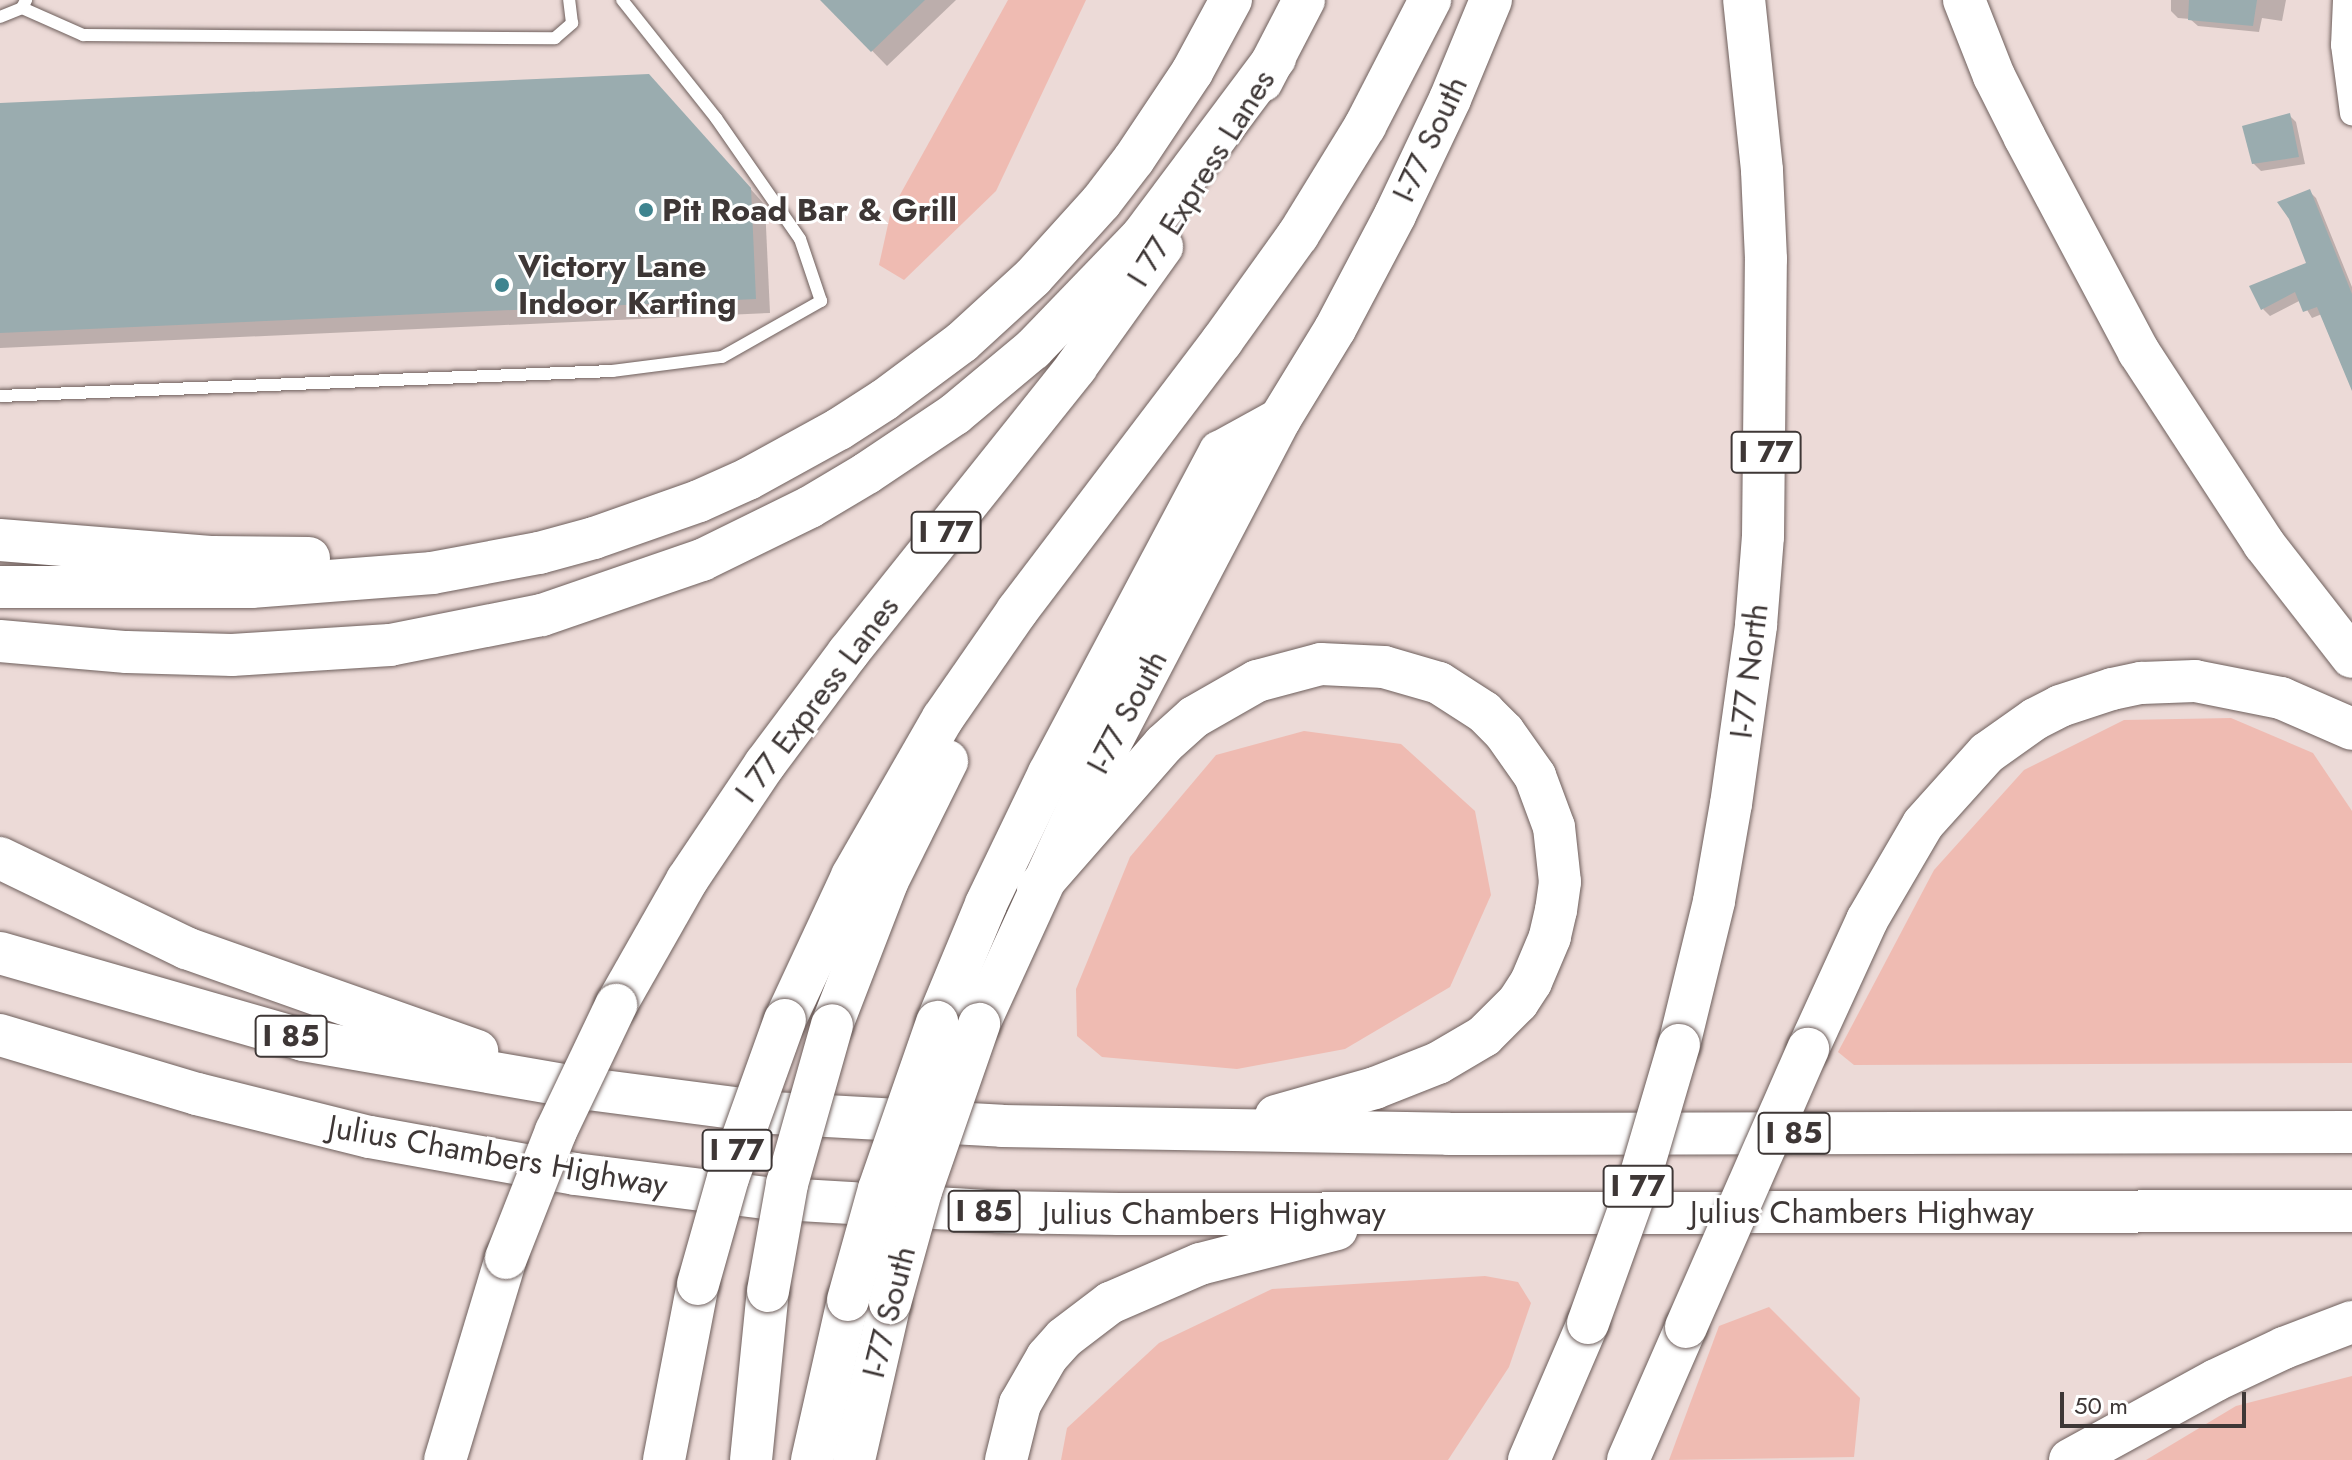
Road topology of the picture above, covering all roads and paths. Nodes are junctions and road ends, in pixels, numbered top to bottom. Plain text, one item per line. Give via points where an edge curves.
1 (569, 0) edge
2 (622, 0) edge
3 (1231, 0) edge
4 (1304, 0) edge
5 (1430, 0) edge
6 (1491, 0) edge
7 (1744, 0) edge
8 (1964, 0) edge
9 (2345, 0) edge
10 (24, 4) edge
11 (0, 17) edge
12 (1275, 58) junction
13 (2352, 113) edge
14 (0, 396) edge
15 (1280, 419) junction
16 (594, 538) junction
17 (0, 540) edge
18 (1061, 553) junction
19 (0, 587) edge
20 (0, 641) edge
21 (2352, 657) edge
22 (2352, 729) edge
23 (0, 858) edge
24 (1038, 888) junction
25 (0, 953) edge
26 (0, 1035) edge
27 (588, 1089) junction
28 (1235, 1128) junction
29 (2352, 1132) edge
30 (2352, 1211) edge
31 (1395, 1213) junction
32 (2352, 1322) edge
33 (445, 1460) edge
34 (664, 1460) edge
35 (751, 1460) edge
36 (812, 1460) edge
37 (854, 1460) edge
38 (1006, 1460) edge
39 (1529, 1460) edge
40 (1628, 1460) edge
41 (2070, 1460) edge

1 - 10 lane via 572,23 555,38 83,35
2 - 14 lane via 716,118 800,239 821,301 722,357 612,371
3 - 16 highway via 1164,117 1101,202 1033,277 962,342 884,400 794,455 699,501
4 - 12 highway, I 77 Express Lanes / I 77
5 - 18 highway, I 77 via 1365,126 1298,235
6 - 15 highway, I-77 South via 1395,215
7 - 39 highway, I-77 North / I 77, bridge via 1766,259 1763,537 1731,804 1679,1045 1638,1184 1588,1323
8 - 21 highway via 1994,76 2139,352 2264,544
9 - 13 street via 2343,45
10 - 11 lane
12 - 20 highway via 1142,236 1033,349 955,414 867,473 702,560 542,615 390,645 232,655
12 - 33 highway, I 77 Express Lanes / I 77, bridge via 1196,196 1115,314 848,653 687,880 616,1005 556,1131 506,1258
15 - 24 highway, I-77 South
15 - 36 highway, bridge via 1220,452 1042,786 986,904 937,1022 879,1189
16 - 17 highway via 311,558 171,554
16 - 19 highway via 488,564 371,580 205,588
18 - 34 highway, I 77, bridge via 979,664 903,783 852,876 785,1020 728,1178 698,1284
18 - 35 highway, bridge via 908,837 832,1025 787,1184 768,1291
22 - 40 highway, bridge via 2281,698 2195,681 2141,683 2072,701 1987,753 1923,824 1867,920
23 - 27 highway via 201,954
24 - 28 highway via 1131,778 1194,717 1257,681 1288,670 1354,663 1413,674 1462,696 1504,732 1547,801 1559,855 1550,937 1518,1002 1484,1036 1438,1063 1375,1088
24 - 37 highway, I-77 South, bridge via 979,1024 921,1191
25 - 27 highway, I 85 via 303,1040
26 - 31 highway, Julius Chambers Highway / I 85 via 197,1094 370,1137 669,1188 999,1212
27 - 28 highway, I 85 via 773,1113 884,1120
28 - 29 highway, I 85 via 1449,1134
30 - 31 highway, Julius Chambers Highway / I 85
31 - 38 highway via 1200,1264 1110,1303 1047,1357 1020,1404
32 - 41 highway via 2216,1380

